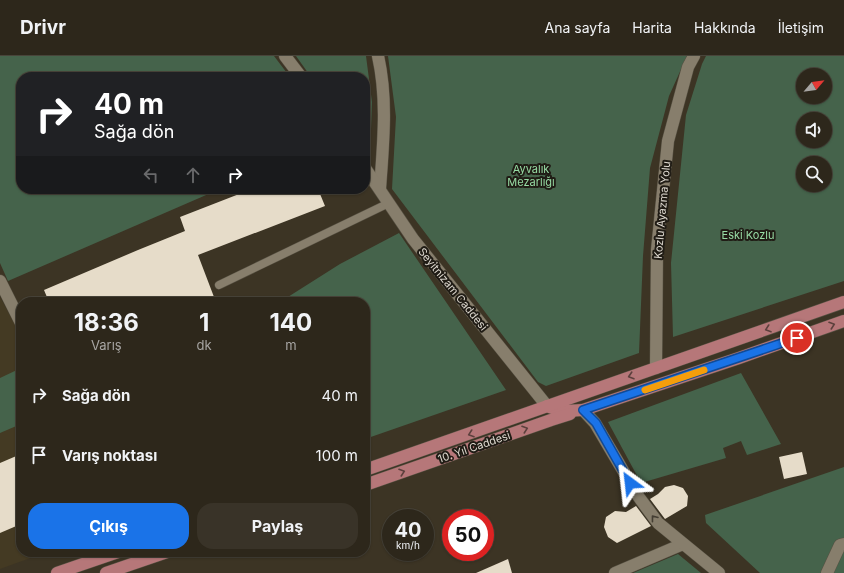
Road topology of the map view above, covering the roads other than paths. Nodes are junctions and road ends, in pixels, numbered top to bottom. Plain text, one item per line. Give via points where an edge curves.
1 (285, 56) edge
2 (378, 56) edge
3 (694, 56) edge
4 (297, 72) edge
5 (370, 175) edge
6 (380, 189) junction
7 (389, 203) junction
8 (0, 281) edge
9 (219, 285) dead end
10 (844, 302) edge
11 (16, 313) edge
12 (844, 321) edge
13 (656, 368) junction
14 (566, 399) junction
15 (547, 406) junction
16 (583, 410) junction
17 (370, 468) edge
18 (370, 482) edge
19 (683, 544) junction
20 (844, 544) edge
21 (103, 557) edge
22 (152, 557) edge
23 (56, 573) edge
24 (106, 573) edge
25 (614, 573) edge
26 (719, 573) edge
27 (827, 573) edge

1 - 4 street
2 - 6 street via 382,75 384,116
3 - 13 street, Kozlu Ayazma Yolu via 688,67 668,141 657,250
5 - 6 street, Seyitnizam Caddesi
6 - 7 street, Seyitnizam Caddesi
7 - 9 lane
7 - 15 street, Seyitnizam Caddesi via 413,239
8 - 11 street
10 -> 13 main road, 10. Yıl Caddesi
16 -> 12 main road, 10. Yıl Caddesi
13 -> 14 main road, 10. Yıl Caddesi
14 - 15 main road, 10. Yıl Caddesi
14 - 16 main road
15 - 16 main road via 565,411
15 -> 17 main road, 10. Yıl Caddesi
18 -> 16 main road, 10. Yıl Caddesi
19 -> 16 street via 658,523 642,502 596,423
19 - 25 street
19 - 26 street
20 - 27 street via 840,545
21 - 23 main road
22 - 24 main road

